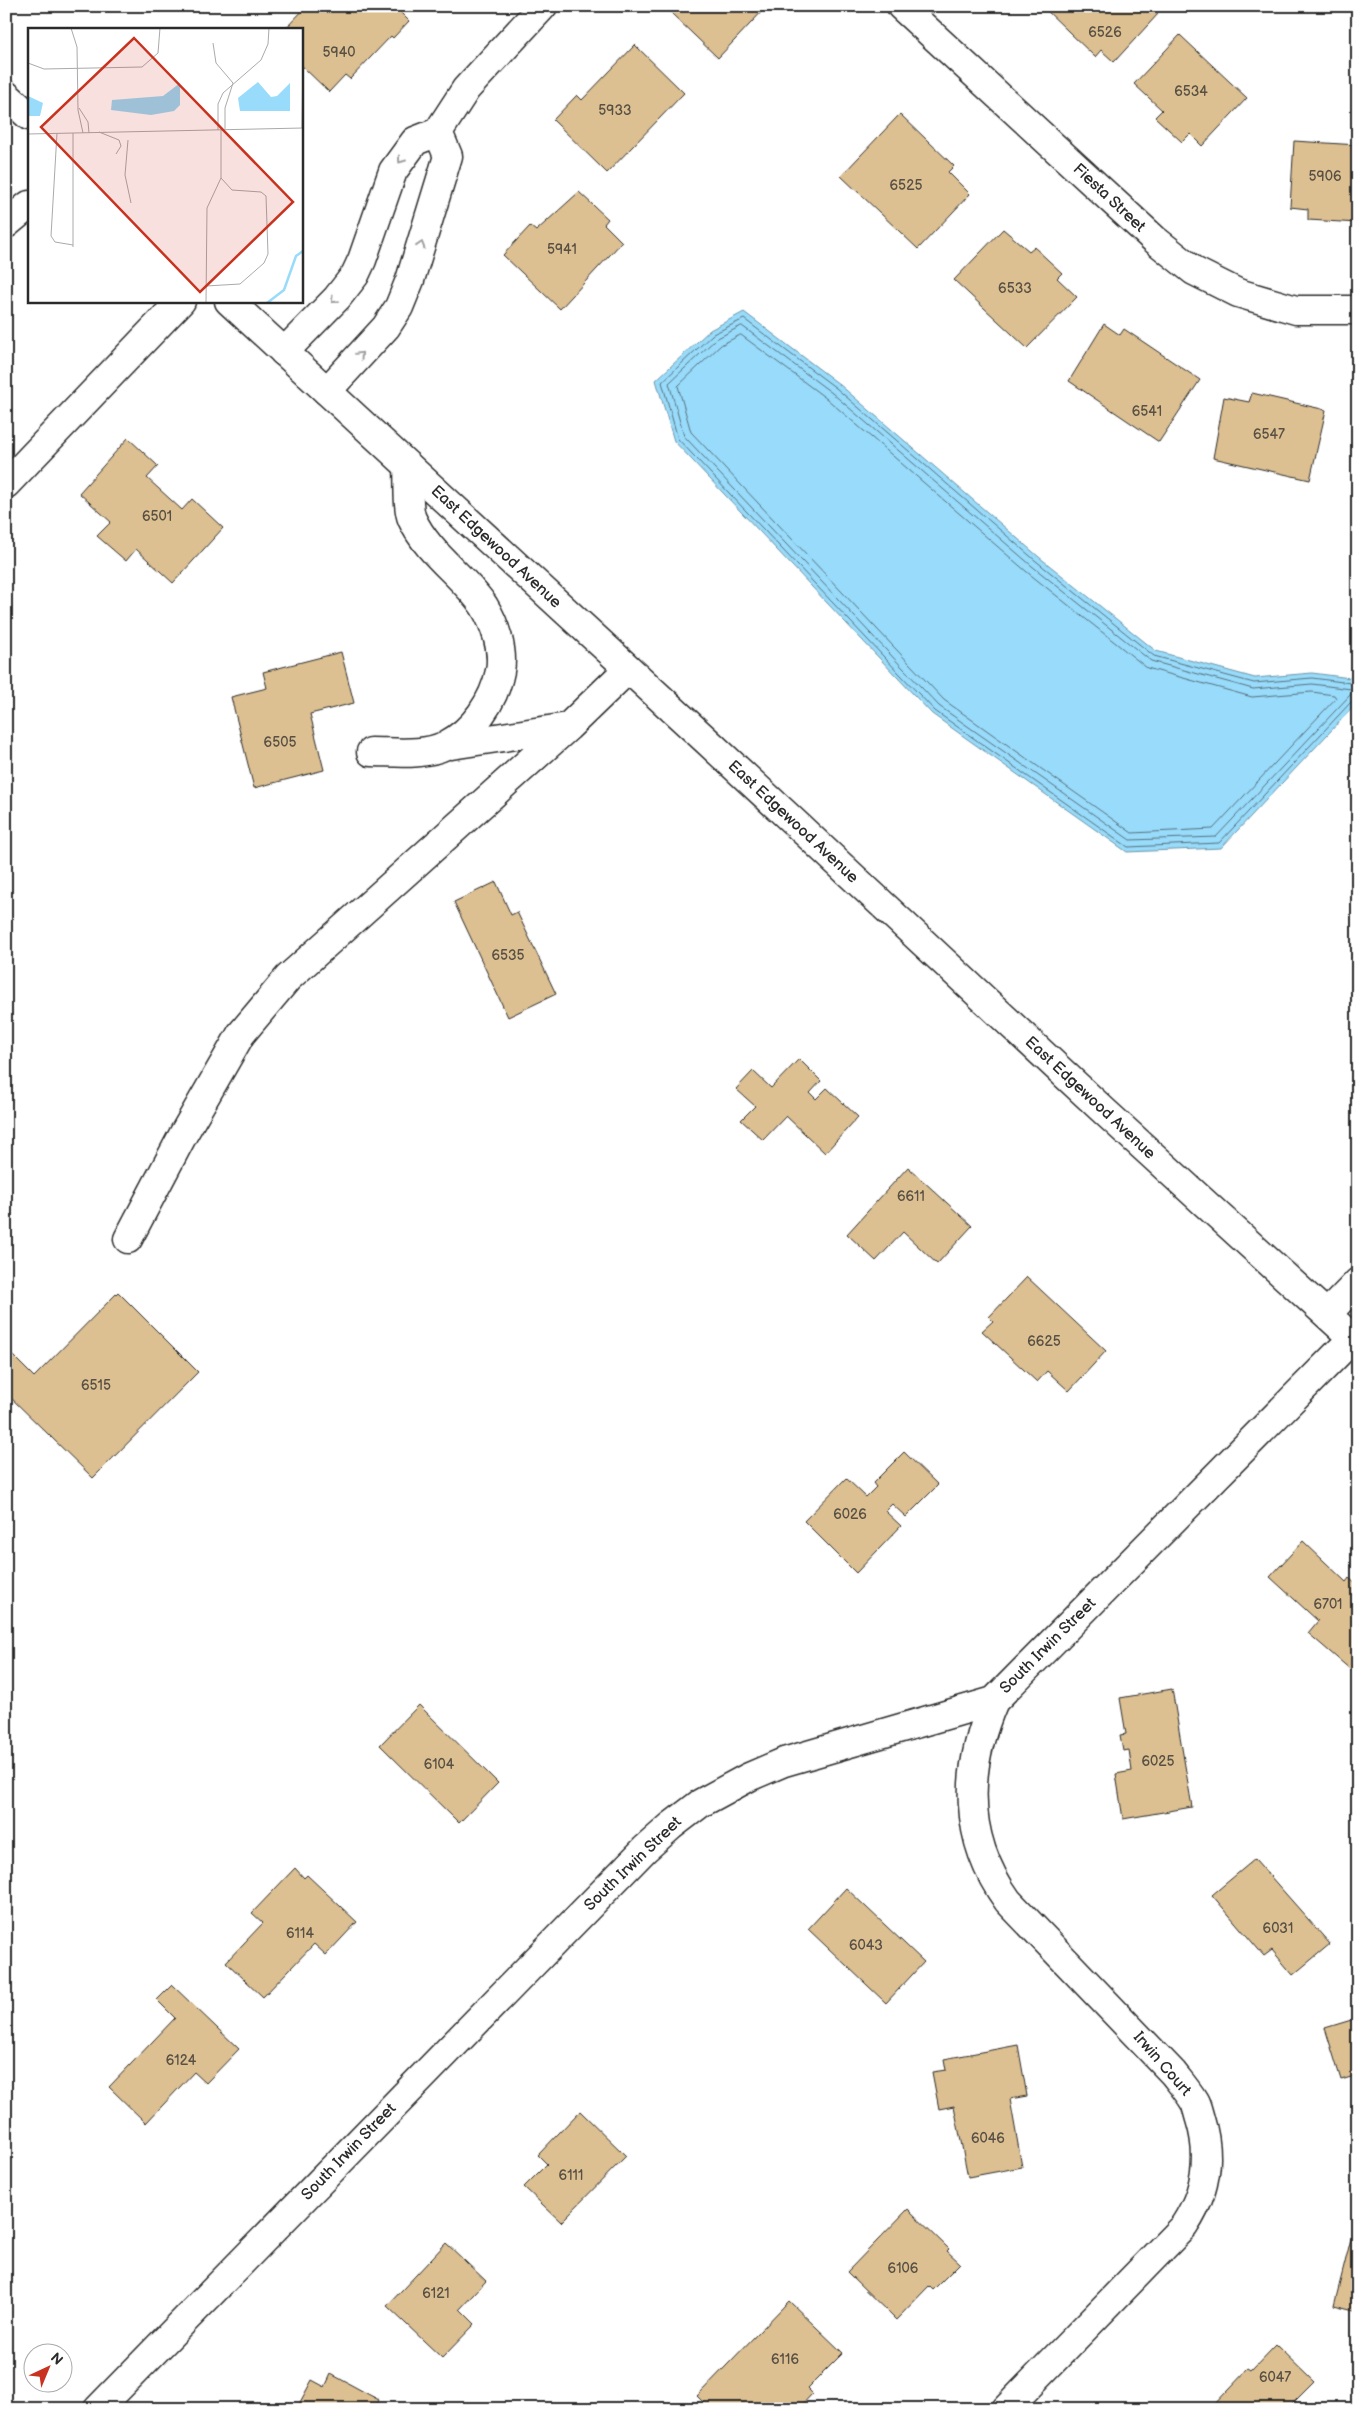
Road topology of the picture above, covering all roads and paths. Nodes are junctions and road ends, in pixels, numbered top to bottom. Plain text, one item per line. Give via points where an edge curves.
1 (544, 6) edge
2 (901, 6) edge
3 (6, 95) edge
4 (28, 115) edge
5 (438, 132) junction
6 (28, 206) edge
7 (6, 224) edge
8 (180, 302) edge
9 (230, 302) edge
10 (1358, 310) edge
11 (284, 352) junction
12 (327, 391) junction
13 (408, 466) junction
14 (6, 484) edge
15 (628, 669) junction
16 (568, 727) junction
17 (444, 746) junction
18 (371, 752) dead end
19 (128, 1239) dead end
20 (1358, 1282) edge
21 (1327, 1314) junction
22 (1355, 1340) edge
23 (994, 1701) junction
24 (98, 2409) edge
25 (1006, 2409) edge

1 - 5 street via 466,89
2 - 10 street, Fiesta Street via 1154,239 1194,271 1238,294 1296,310
3 - 4 street
5 -> 11 street via 415,141 393,171 355,276 338,298
12 -> 5 street via 386,327 399,307 448,156
6 - 7 street
8 - 14 street
9 - 11 street, East Edgewood Avenue
11 - 12 street, East Edgewood Avenue
12 - 13 street, East Edgewood Avenue
13 - 15 street, East Edgewood Avenue
13 - 17 street via 411,516 422,538 484,606 498,636 500,671 488,704 470,730
15 - 16 street
15 - 21 street, East Edgewood Avenue
16 - 17 street
16 - 19 street via 288,978 241,1034
17 - 18 street via 422,751
20 - 21 street
21 - 22 street, East Edgewood Avenue
22 - 23 street, South Irwin Street
23 - 24 street, South Irwin Street via 784,1762 717,1794 671,1826
23 - 25 street, Irwin Court via 976,1756 972,1792 980,1849 993,1879 1008,1901 1173,2073 1195,2102 1206,2138 1207,2156 1200,2193 1184,2226

